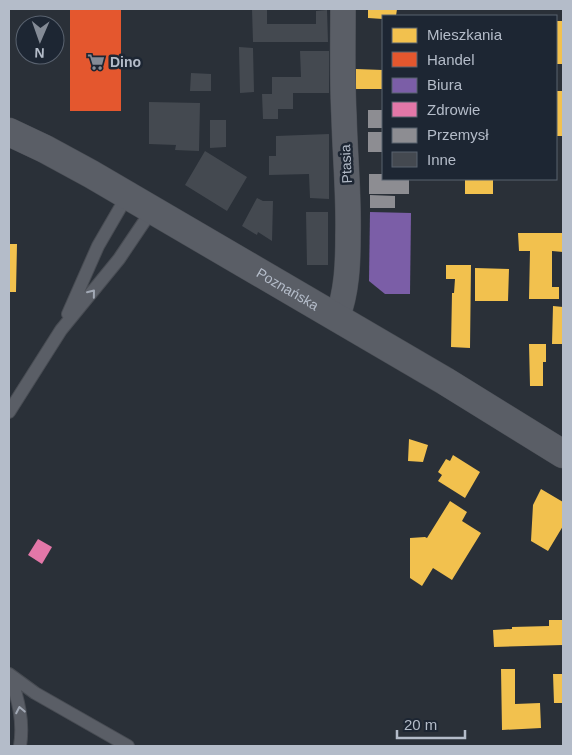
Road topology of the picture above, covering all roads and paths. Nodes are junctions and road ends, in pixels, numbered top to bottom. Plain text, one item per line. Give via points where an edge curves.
1 (343, 9) edge
2 (9, 132) edge
3 (127, 196) junction
4 (152, 210) junction
5 (337, 318) junction
6 (61, 330) junction
7 (9, 412) edge
8 (563, 454) edge
9 (9, 675) edge
10 (20, 746) edge
11 (128, 746) edge

1 - 5 street, Ptasia via 348,253 347,278
2 - 3 street, Poznańska
3 - 4 street, Poznańska
3 - 6 lane via 98,246
4 - 5 street, Poznańska
6 -> 4 lane via 120,259
5 - 8 street, Poznańska
6 - 7 lane
10 -> 9 lane via 19,706
9 - 11 lane

